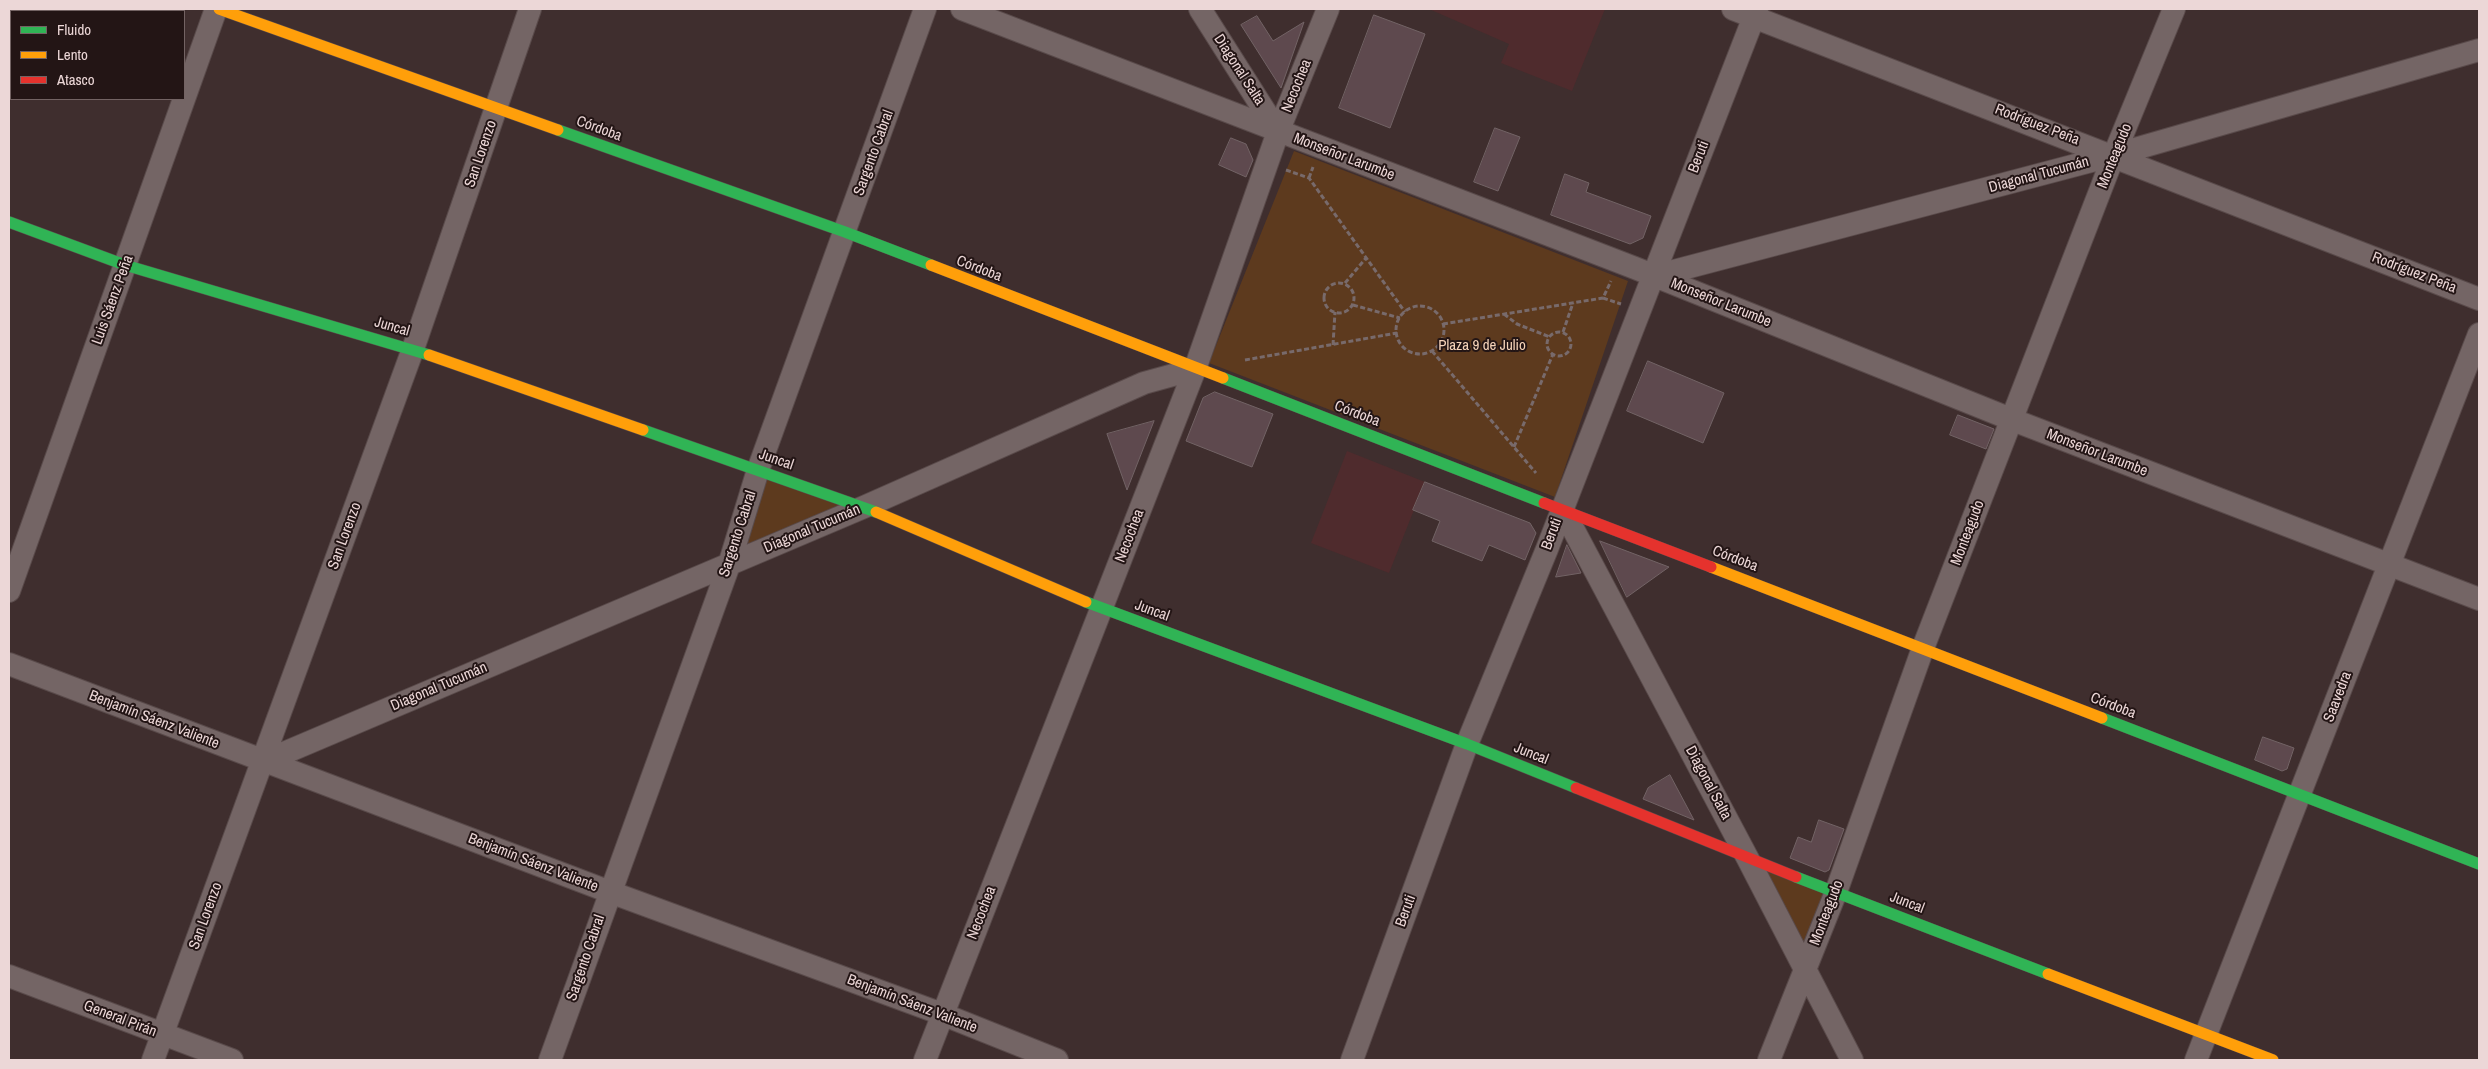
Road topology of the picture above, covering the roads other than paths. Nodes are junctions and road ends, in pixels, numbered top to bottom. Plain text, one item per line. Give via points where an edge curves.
1 (218, 9) edge
2 (530, 9) edge
3 (925, 9) edge
4 (962, 9) edge
5 (1200, 9) edge
6 (1328, 9) edge
7 (2174, 9) edge
8 (1748, 11) edge
9 (2479, 50) edge
10 (185, 100) edge
11 (185, 100) edge
12 (496, 108) junction
13 (1278, 132) junction
14 (2114, 155) junction
15 (9, 222) edge
16 (846, 232) junction
17 (125, 265) junction
18 (1654, 276) junction
19 (2479, 298) edge
20 (2479, 334) edge
21 (413, 349) junction
22 (1195, 369) junction
23 (2013, 420) junction
24 (758, 470) junction
25 (864, 507) junction
26 (1562, 508) junction
27 (728, 565) junction
28 (2389, 566) junction
29 (9, 591) edge
30 (2479, 599) edge
31 (1102, 608) junction
32 (1923, 648) junction
33 (9, 664) edge
34 (1467, 744) junction
35 (263, 762) junction
36 (2299, 796) junction
37 (1748, 858) junction
38 (2479, 864) edge
39 (610, 892) junction
40 (1836, 892) junction
41 (1805, 969) junction
42 (9, 976) edge
43 (942, 1014) junction
44 (162, 1035) junction
45 (2206, 1035) junction
46 (153, 1060) edge
47 (232, 1060) edge
48 (550, 1060) edge
49 (925, 1060) edge
50 (1058, 1060) edge
51 (1352, 1060) edge
52 (1769, 1060) edge
53 (1852, 1060) edge
54 (2196, 1060) edge
55 (2273, 1060) edge

1 - 10 street, Luis Sáenz Peña
1 - 12 street, Córdoba
2 - 12 street, San Lorenzo
3 - 16 street, Sargento Cabral
4 - 13 street, Monseñor Larumbe
5 - 13 street, Diagonal Salta
6 - 13 street, Necochea
7 - 14 street, Monteagudo
8 - 14 street, Rodríguez Peña
8 - 18 street, Beruti
9 - 14 street, Diagonal Tucumán
11 - 17 street, Luis Sáenz Peña
12 - 16 street, Córdoba
12 - 21 street, San Lorenzo
13 - 18 street, Monseñor Larumbe
13 - 22 street, Necochea
14 - 18 street, Diagonal Tucumán
14 - 19 street, Rodríguez Peña
14 - 23 street, Monteagudo
15 - 17 street, Juncal
16 - 22 street, Córdoba
16 - 24 street, Sargento Cabral
17 - 21 street, Juncal
17 - 29 street, Luis Sáenz Peña
18 - 23 street, Monseñor Larumbe
18 - 26 street, Beruti
20 - 28 street, Saavedra
21 - 24 street, Juncal
21 - 35 street, San Lorenzo
22 - 25 street, Diagonal Tucumán via 1144,383
22 - 26 street, Córdoba
22 - 31 street, Necochea
23 - 28 street, Monseñor Larumbe
23 - 32 street, Monteagudo
24 - 25 street, Juncal
24 - 27 street, Sargento Cabral
25 - 27 street, Diagonal Tucumán
25 - 31 street, Juncal
26 - 32 street, Córdoba
26 - 34 street, Beruti
26 - 37 street, Diagonal Salta
27 - 35 street, Diagonal Tucumán
27 - 39 street, Sargento Cabral
28 - 30 street, Monseñor Larumbe
28 - 36 street, Saavedra
31 - 34 street, Juncal
31 - 43 street, Necochea
32 - 36 street, Córdoba
32 - 40 street, Monteagudo
33 - 35 street, Benjamín Sáenz Valiente
34 - 37 street, Juncal
34 - 51 street, Beruti
35 - 39 street, Benjamín Sáenz Valiente
35 - 44 street, San Lorenzo
36 - 38 street, Córdoba
36 - 45 street, Saavedra
37 - 40 street, Juncal
37 - 41 street, Diagonal Salta
39 - 43 street, Benjamín Sáenz Valiente
39 - 48 street, Sargento Cabral
40 - 41 street, Monteagudo
40 - 45 street, Juncal
41 - 52 street, Monteagudo
41 - 53 street, Diagonal Salta
42 - 44 street, General Pirán
43 - 49 street, Necochea
43 - 50 street, Benjamín Sáenz Valiente
44 - 46 street, San Lorenzo
44 - 47 street, General Pirán
45 - 54 street, Saavedra
45 - 55 street, Juncal

